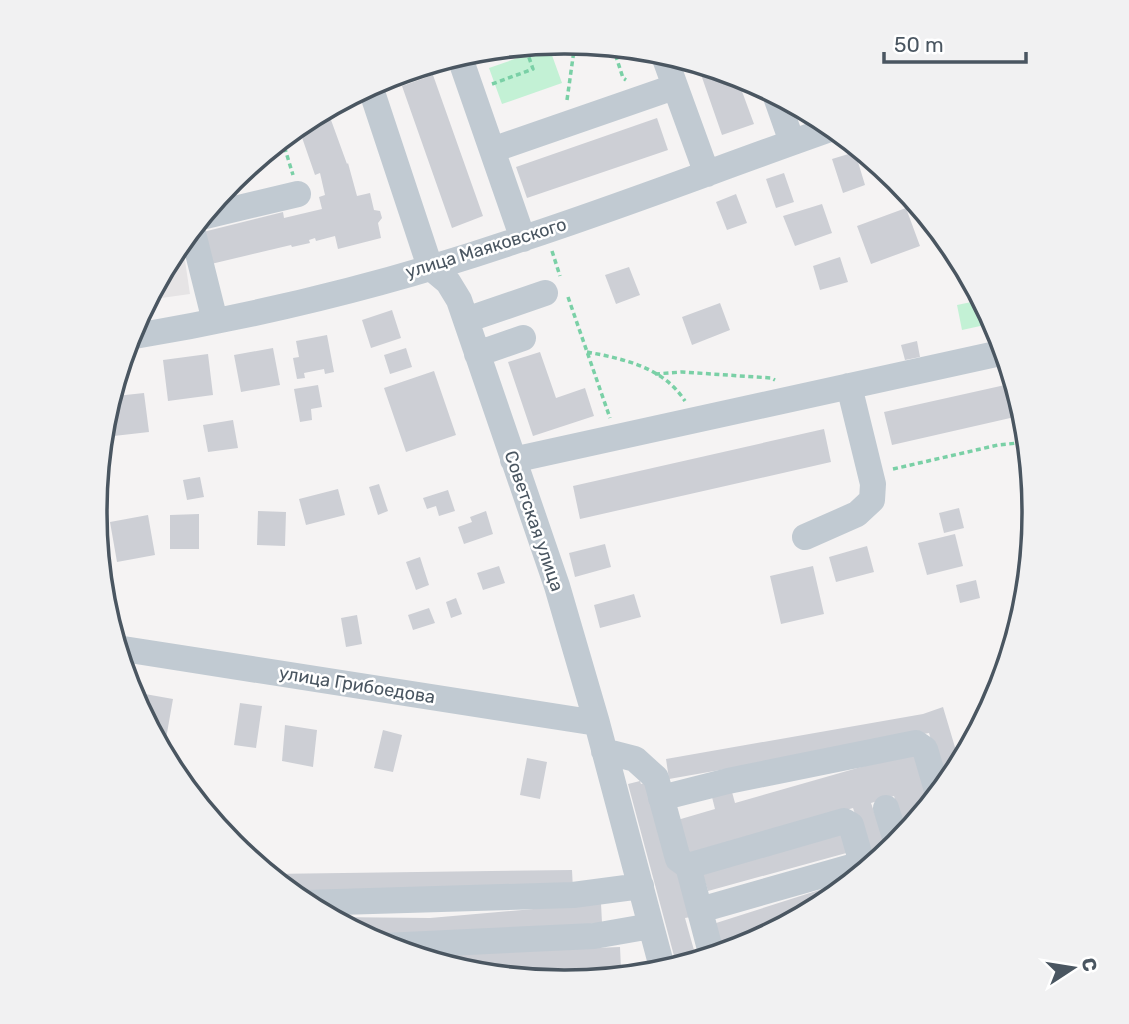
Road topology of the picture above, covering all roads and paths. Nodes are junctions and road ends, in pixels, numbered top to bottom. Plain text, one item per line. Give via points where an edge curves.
1 (573, 54) edge
2 (528, 56) edge
3 (616, 57) edge
4 (463, 66) edge
5 (667, 66) edge
6 (493, 84) dead end
7 (674, 87) junction
8 (373, 96) edge
9 (636, 100) junction
10 (780, 109) edge
11 (572, 122) junction
12 (821, 132) edge
13 (792, 142) junction
14 (285, 150) edge
15 (492, 150) junction
16 (706, 174) junction
17 (298, 194) joint
18 (217, 213) edge
19 (534, 235) junction
20 (195, 242) edge
21 (430, 267) junction
22 (557, 288) junction
23 (466, 320) junction
24 (215, 321) junction
25 (143, 334) edge
26 (523, 338) dead end
27 (587, 352) junction
28 (477, 354) junction
29 (994, 354) edge
30 (655, 374) junction
31 (849, 386) junction
32 (789, 399) junction
33 (697, 419) junction
34 (606, 430) junction
35 (1016, 443) edge
36 (511, 456) junction
37 (871, 475) junction
38 (805, 537) dead end
39 (128, 650) edge
40 (597, 723) junction
41 (604, 751) junction
42 (934, 782) edge
43 (661, 798) junction
44 (886, 808) dead end
45 (893, 831) edge
46 (861, 860) edge
47 (688, 866) junction
48 (854, 866) edge
49 (641, 887) junction
50 (326, 902) edge
51 (700, 910) junction
52 (651, 926) junction
53 (419, 946) edge
54 (709, 946) edge
55 (660, 960) edge

1 - 11 path via 566,103
2 - 6 path via 533,69
3 - 9 path
4 - 15 street
5 - 7 street
7 - 9 street
7 - 16 street
8 - 21 street, Советская улица
9 - 11 street
10 - 13 street
11 - 15 street
12 - 13 street, улица Маяковского
13 - 16 street, улица Маяковского
14 - 17 path
15 - 19 street
16 - 19 street, улица Маяковского
17 - 18 street
19 - 21 street, улица Маяковского
19 - 22 path
20 - 24 street
21 - 23 street, Советская улица via 448,282
21 - 24 street, улица Маяковского
22 - 23 street
22 - 27 path
23 - 28 street, Советская улица
24 - 25 street, улица Маяковского
26 - 28 street
27 - 30 path via 635,362
27 - 34 path
28 - 36 street, Советская улица
29 - 31 street
30 - 32 path via 771,377 782,384
30 - 33 path via 676,387
31 - 32 street
31 - 37 street
32 - 33 street
33 - 34 street
34 - 36 street
35 - 37 path
36 - 40 street, Советская улица via 557,586
37 - 38 street via 872,500 857,514
39 - 40 street, улица Грибоедова
40 - 41 street, Советская улица
41 - 43 street via 635,759 656,778
41 - 49 street, Советская улица
42 - 43 street via 925,749 916,743
43 - 47 street via 678,859
44 - 45 street
46 - 47 street via 851,825 844,821
47 - 51 street
48 - 51 street
49 - 50 street via 573,895
49 - 52 street, Советская улица
51 - 54 street
52 - 53 street via 594,936
52 - 55 street, Советская улица

